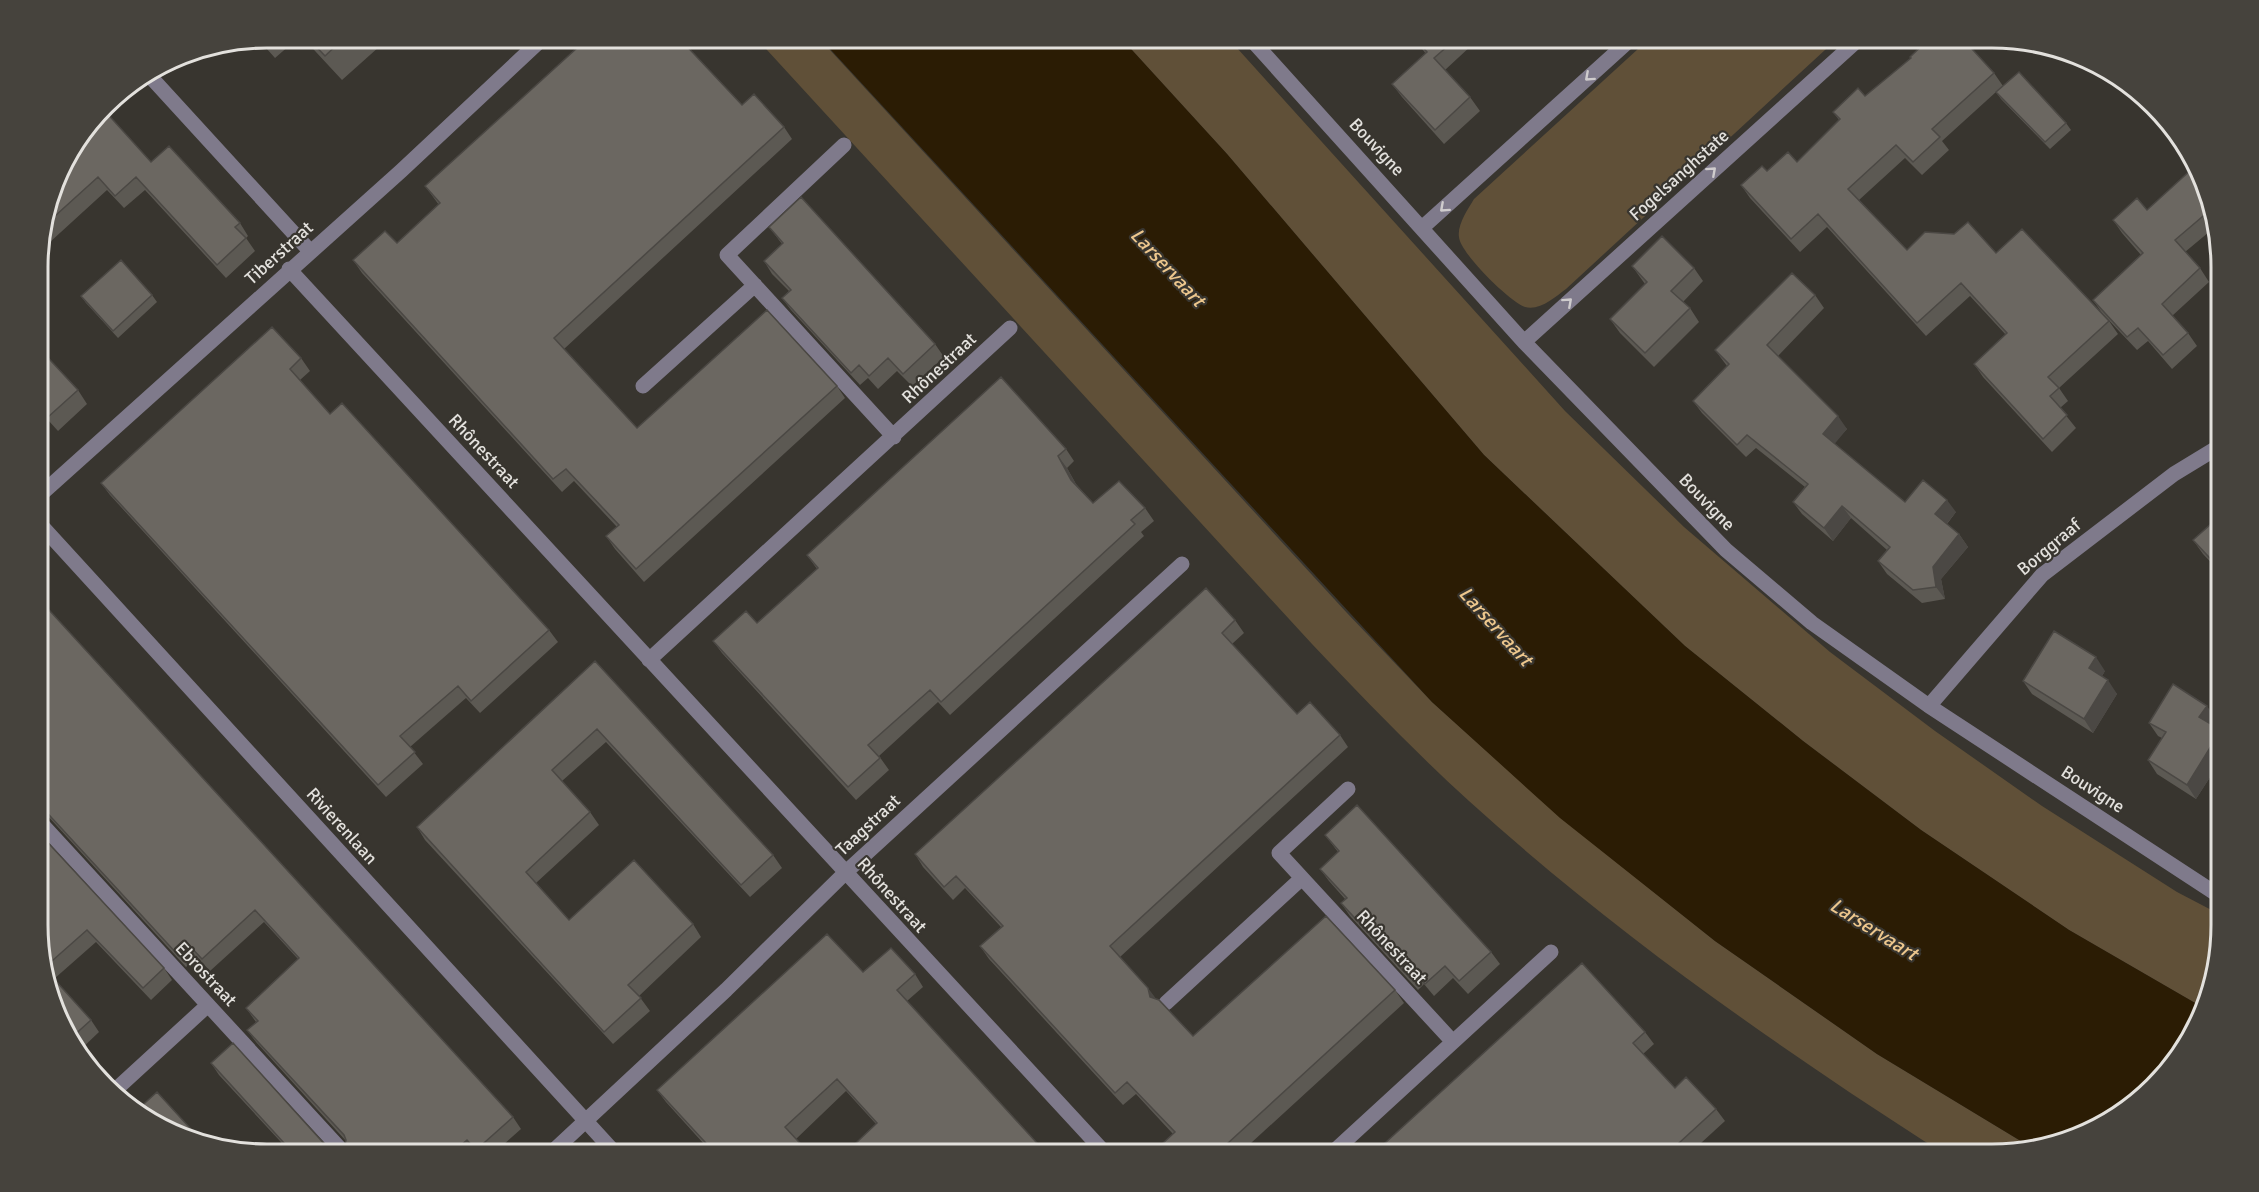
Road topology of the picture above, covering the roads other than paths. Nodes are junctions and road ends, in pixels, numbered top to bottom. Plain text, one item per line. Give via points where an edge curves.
1 (532, 48) edge
2 (1259, 48) edge
3 (1621, 48) edge
4 (1849, 48) edge
5 (153, 80) edge
6 (844, 145) dead end
7 (1423, 227) junction
8 (310, 251) junction
9 (289, 269) junction
10 (755, 285) junction
11 (1010, 328) dead end
12 (1524, 342) junction
13 (644, 386) dead end
14 (894, 437) junction
15 (2211, 451) edge
16 (48, 488) edge
17 (48, 534) edge
18 (1182, 564) dead end
19 (649, 660) junction
20 (1929, 706) junction
21 (1348, 789) dead end
22 (48, 831) edge
23 (846, 872) junction
24 (1302, 878) junction
25 (2211, 890) edge
26 (1551, 952) dead end
27 (1166, 1003) dead end
28 (208, 1005) junction
29 (1453, 1042) junction
30 (119, 1086) edge
31 (585, 1120) junction
32 (335, 1144) edge
33 (560, 1144) edge
34 (607, 1144) edge
35 (1097, 1144) edge
36 (1342, 1144) edge

1 - 8 street, Tiberstraat
2 - 7 street, Bouvigne
3 -> 7 street
12 -> 4 street, Fogelsanghstate
5 - 8 street
6 - 10 street via 728,255
7 - 12 street, Bouvigne
8 - 9 street, Tiberstraat
9 - 16 street, Tiberstraat
9 - 19 street, Rhônestraat
10 - 13 street
10 - 14 street
11 - 14 street, Rhônestraat
12 - 20 street, Bouvigne via 1726,550 1812,623
14 - 19 street, Rhônestraat
15 - 20 street, Borggraaf via 2174,474 2042,575
17 - 31 street, Rivierenlaan
18 - 23 street, Taagstraat
19 - 23 street, Rhônestraat
20 - 25 street, Bouvigne
21 - 24 street, Rhônestraat via 1279,853
22 - 28 street, Ebrostraat
23 - 31 street, Taagstraat
23 - 35 street, Rhônestraat
24 - 27 street
24 - 29 street, Rhônestraat
26 - 29 street
28 - 30 street
28 - 32 street, Ebrostraat
29 - 36 street
31 - 33 street, Taagstraat
31 - 34 street, Rivierenlaan

